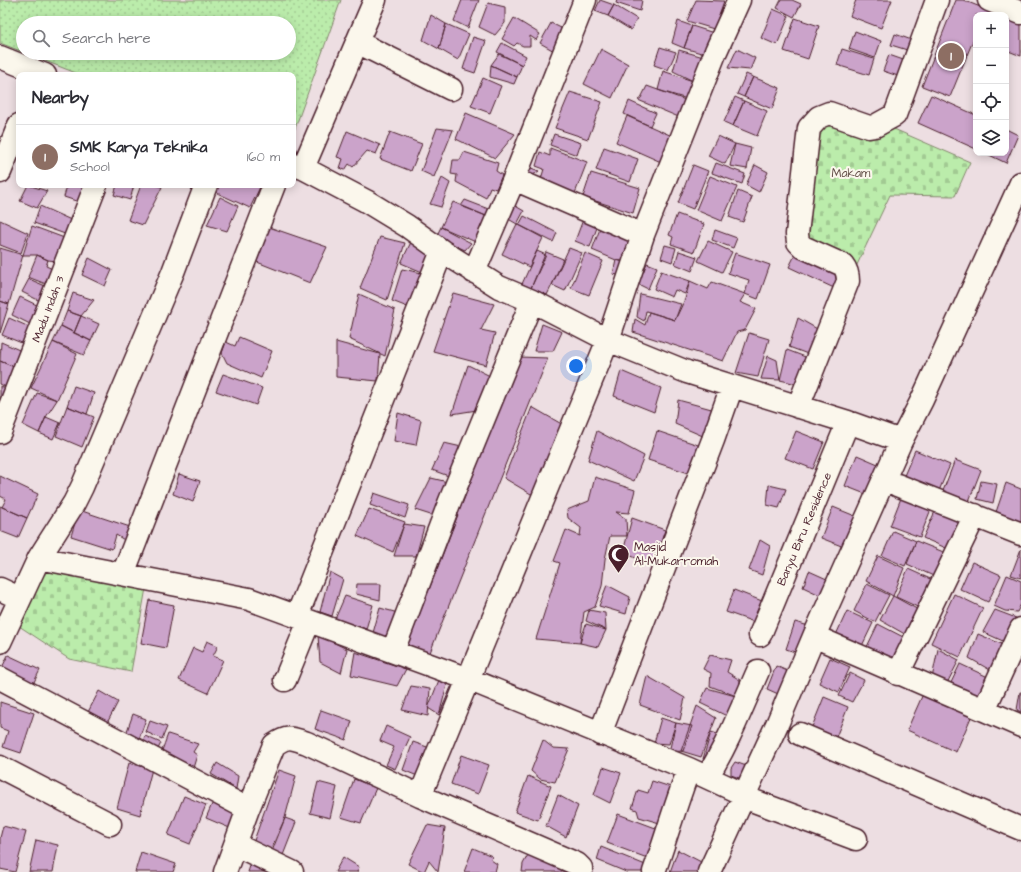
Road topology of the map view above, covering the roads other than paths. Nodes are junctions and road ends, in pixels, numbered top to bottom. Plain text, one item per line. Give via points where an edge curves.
1 (375, 0) edge
2 (585, 0) edge
3 (739, 0) edge
4 (937, 0) edge
5 (989, 0) edge
6 (1021, 13) edge
7 (357, 42) junction
8 (0, 58) edge
9 (36, 72) edge
10 (451, 89) dead end
11 (16, 132) edge
12 (298, 166) edge
13 (0, 172) edge
14 (514, 180) junction
15 (1021, 183) edge
16 (95, 188) edge
17 (205, 188) edge
18 (273, 188) edge
19 (643, 235) junction
20 (442, 251) junction
21 (474, 272) junction
22 (532, 301) junction
23 (608, 340) junction
24 (732, 386) junction
25 (798, 407) junction
26 (848, 422) junction
27 (0, 432) edge
28 (901, 441) junction
29 (897, 485) dead end
30 (975, 515) junction
31 (1021, 534) edge
32 (39, 558) junction
33 (123, 574) junction
34 (0, 589) edge
35 (19, 598) junction
36 (303, 619) junction
37 (1021, 629) edge
38 (760, 635) dead end
39 (824, 641) dead end
40 (0, 642) edge
41 (393, 651) junction
42 (758, 671) dead end
43 (898, 674) junction
44 (0, 678) edge
45 (468, 679) junction
46 (285, 680) dead end
47 (984, 710) junction
48 (1021, 726) edge
49 (600, 734) junction
50 (800, 734) dead end
51 (0, 767) edge
52 (698, 773) junction
53 (745, 795) junction
54 (420, 796) junction
55 (248, 809) junction
56 (110, 824) dead end
57 (1021, 829) edge
58 (856, 839) dead end
59 (236, 845) junction
60 (225, 872) edge
61 (292, 872) edge
62 (581, 872) edge
63 (654, 872) edge
64 (709, 872) edge

1 - 7 street
2 - 14 street
3 - 19 street
4 - 25 street via 895,115 875,126 870,126 829,113 819,117 809,128 798,242 803,247 843,265 848,274 848,281
5 - 6 street
7 - 10 street
7 - 12 street
8 - 9 street
11 - 13 street
12 - 20 street via 378,208
14 - 19 street
14 - 21 street
15 - 28 street
16 - 27 street, Madu Indah 3
17 - 32 street via 173,272 82,487
18 - 33 street
19 - 23 street
20 - 21 street
20 - 36 street
21 - 22 street
22 - 23 street
22 - 41 street via 450,501
23 - 24 street via 687,372
23 - 45 street
24 - 25 street
24 - 49 street
25 - 26 street
26 - 28 street
26 - 38 street, Banyu Biru Residence
28 - 53 street
29 - 30 street
30 - 31 street
30 - 43 street
32 - 33 street
32 - 35 street
33 - 36 street via 249,599
34 - 35 street
35 - 40 street
36 - 41 street
36 - 46 street
37 - 47 street
39 - 43 street
41 - 45 street
42 - 52 street via 717,762
43 - 47 street
44 - 55 street
45 - 49 street
45 - 54 street
47 - 48 street
49 - 52 street
50 - 57 street
51 - 56 street
52 - 53 street
52 - 63 street via 672,814
53 - 58 street via 754,801
53 - 64 street
54 - 55 street via 292,738 283,739 274,745
54 - 62 street via 577,864
55 - 59 street
59 - 60 street
59 - 61 street

